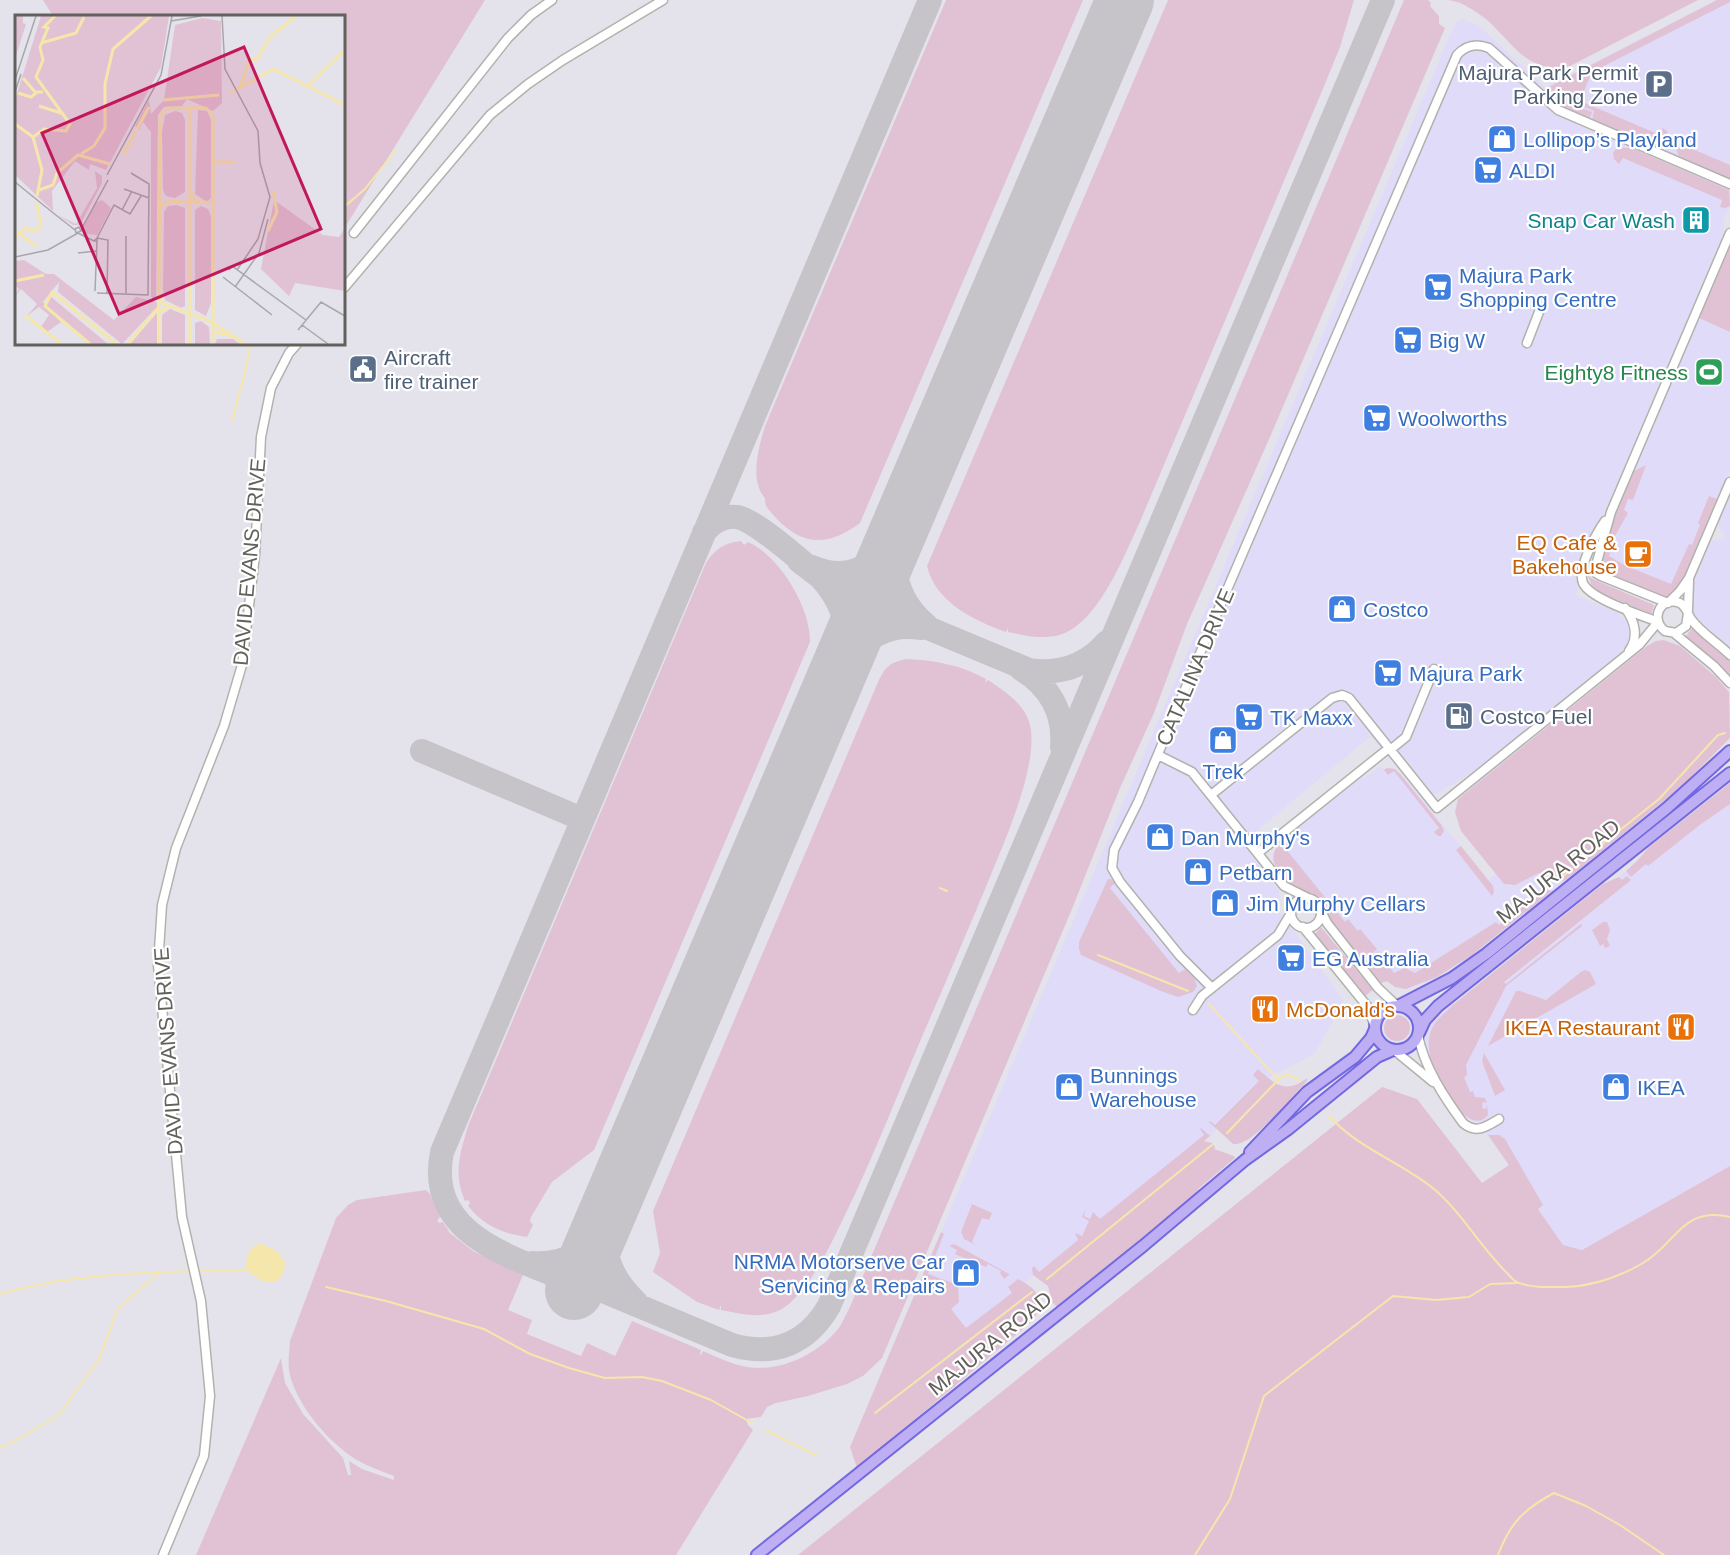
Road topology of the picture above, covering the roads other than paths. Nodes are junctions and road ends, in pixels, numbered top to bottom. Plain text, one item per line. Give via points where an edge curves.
1 (552, 0) edge
2 (663, 0) edge
3 (1730, 184) edge
4 (354, 232) dead end
5 (1730, 233) edge
6 (345, 287) edge
7 (1539, 312) dead end
8 (1527, 343) dead end
9 (296, 345) edge
10 (1730, 482) edge
11 (1611, 512) junction
12 (1689, 578) junction
13 (1668, 603) junction
14 (1624, 608) junction
15 (1688, 613) junction
16 (1658, 622) junction
17 (1672, 633) junction
18 (1640, 645) junction
19 (1730, 654) edge
20 (1626, 655) junction
21 (1434, 669) dead end
22 (1730, 683) edge
23 (1389, 749) junction
24 (1730, 751) edge
25 (1158, 755) junction
26 (1730, 772) edge
27 (1211, 795) junction
28 (1258, 853) junction
29 (1284, 886) junction
30 (1310, 898) junction
31 (1320, 909) junction
32 (1291, 912) junction
33 (1302, 927) junction
34 (1278, 935) junction
35 (1212, 988) junction
36 (1398, 1006) junction
37 (1193, 1010) dead end
38 (1375, 1027) junction
39 (1419, 1034) junction
40 (1394, 1050) junction
41 (1440, 1089) junction
42 (1499, 1119) dead end
43 (1245, 1160) junction
44 (164, 1555) edge
45 (757, 1555) edge

1 - 4 street via 508,38
2 - 6 street via 563,60 490,115
3 - 25 street, CATALINA DRIVE via 1558,110 1491,50 1476,45 1465,48 1456,57
5 - 11 street
7 - 8 street
9 - 44 street, DAVID EVANS DRIVE via 271,388 261,437 255,555 242,665 224,726 176,848 162,905 158,965 182,1217 201,1301 210,1396 204,1456
10 - 12 street
11 - 13 street via 1595,571
11 - 14 street via 1594,541 1582,578 1594,595
12 - 13 street
12 - 15 street
13 - 15 street via 1682,604
13 - 16 street via 1659,609
14 - 16 street
14 - 20 street via 1635,633 1633,646
15 - 17 street via 1686,626
15 - 19 street
16 - 17 street via 1663,630
16 - 18 street
17 - 18 street
17 - 22 street
18 - 20 street
20 - 23 street via 1437,808
21 - 23 street via 1406,737
23 - 27 street via 1347,697 1339,695
23 - 28 street
24 - 36 main road, MAJURA ROAD via 1667,808 1479,959
25 - 27 street via 1190,770
25 - 35 street, CATALINA DRIVE via 1114,850 1113,868 1173,949
26 - 39 main road, MAJURA ROAD via 1438,1006
27 - 28 street
28 - 29 street
29 - 30 street
29 - 32 street
30 - 31 street
30 - 32 street via 1297,900
31 - 33 street via 1316,923
31 - 36 street via 1378,988
32 - 33 street via 1294,922
32 - 34 street
33 - 34 street
33 - 38 street via 1367,1006
34 - 35 street
35 - 37 street
36 - 38 main road via 1384,1011
36 - 39 main road via 1415,1015
38 - 40 main road via 1381,1043
38 - 43 main road, MAJURA ROAD via 1355,1057 1307,1092
39 - 40 main road via 1407,1048
39 - 41 street via 1424,1056
40 - 41 street
40 - 43 main road, MAJURA ROAD via 1377,1058
41 - 42 street via 1468,1127 1483,1128
43 - 45 main road, MAJURA ROAD

